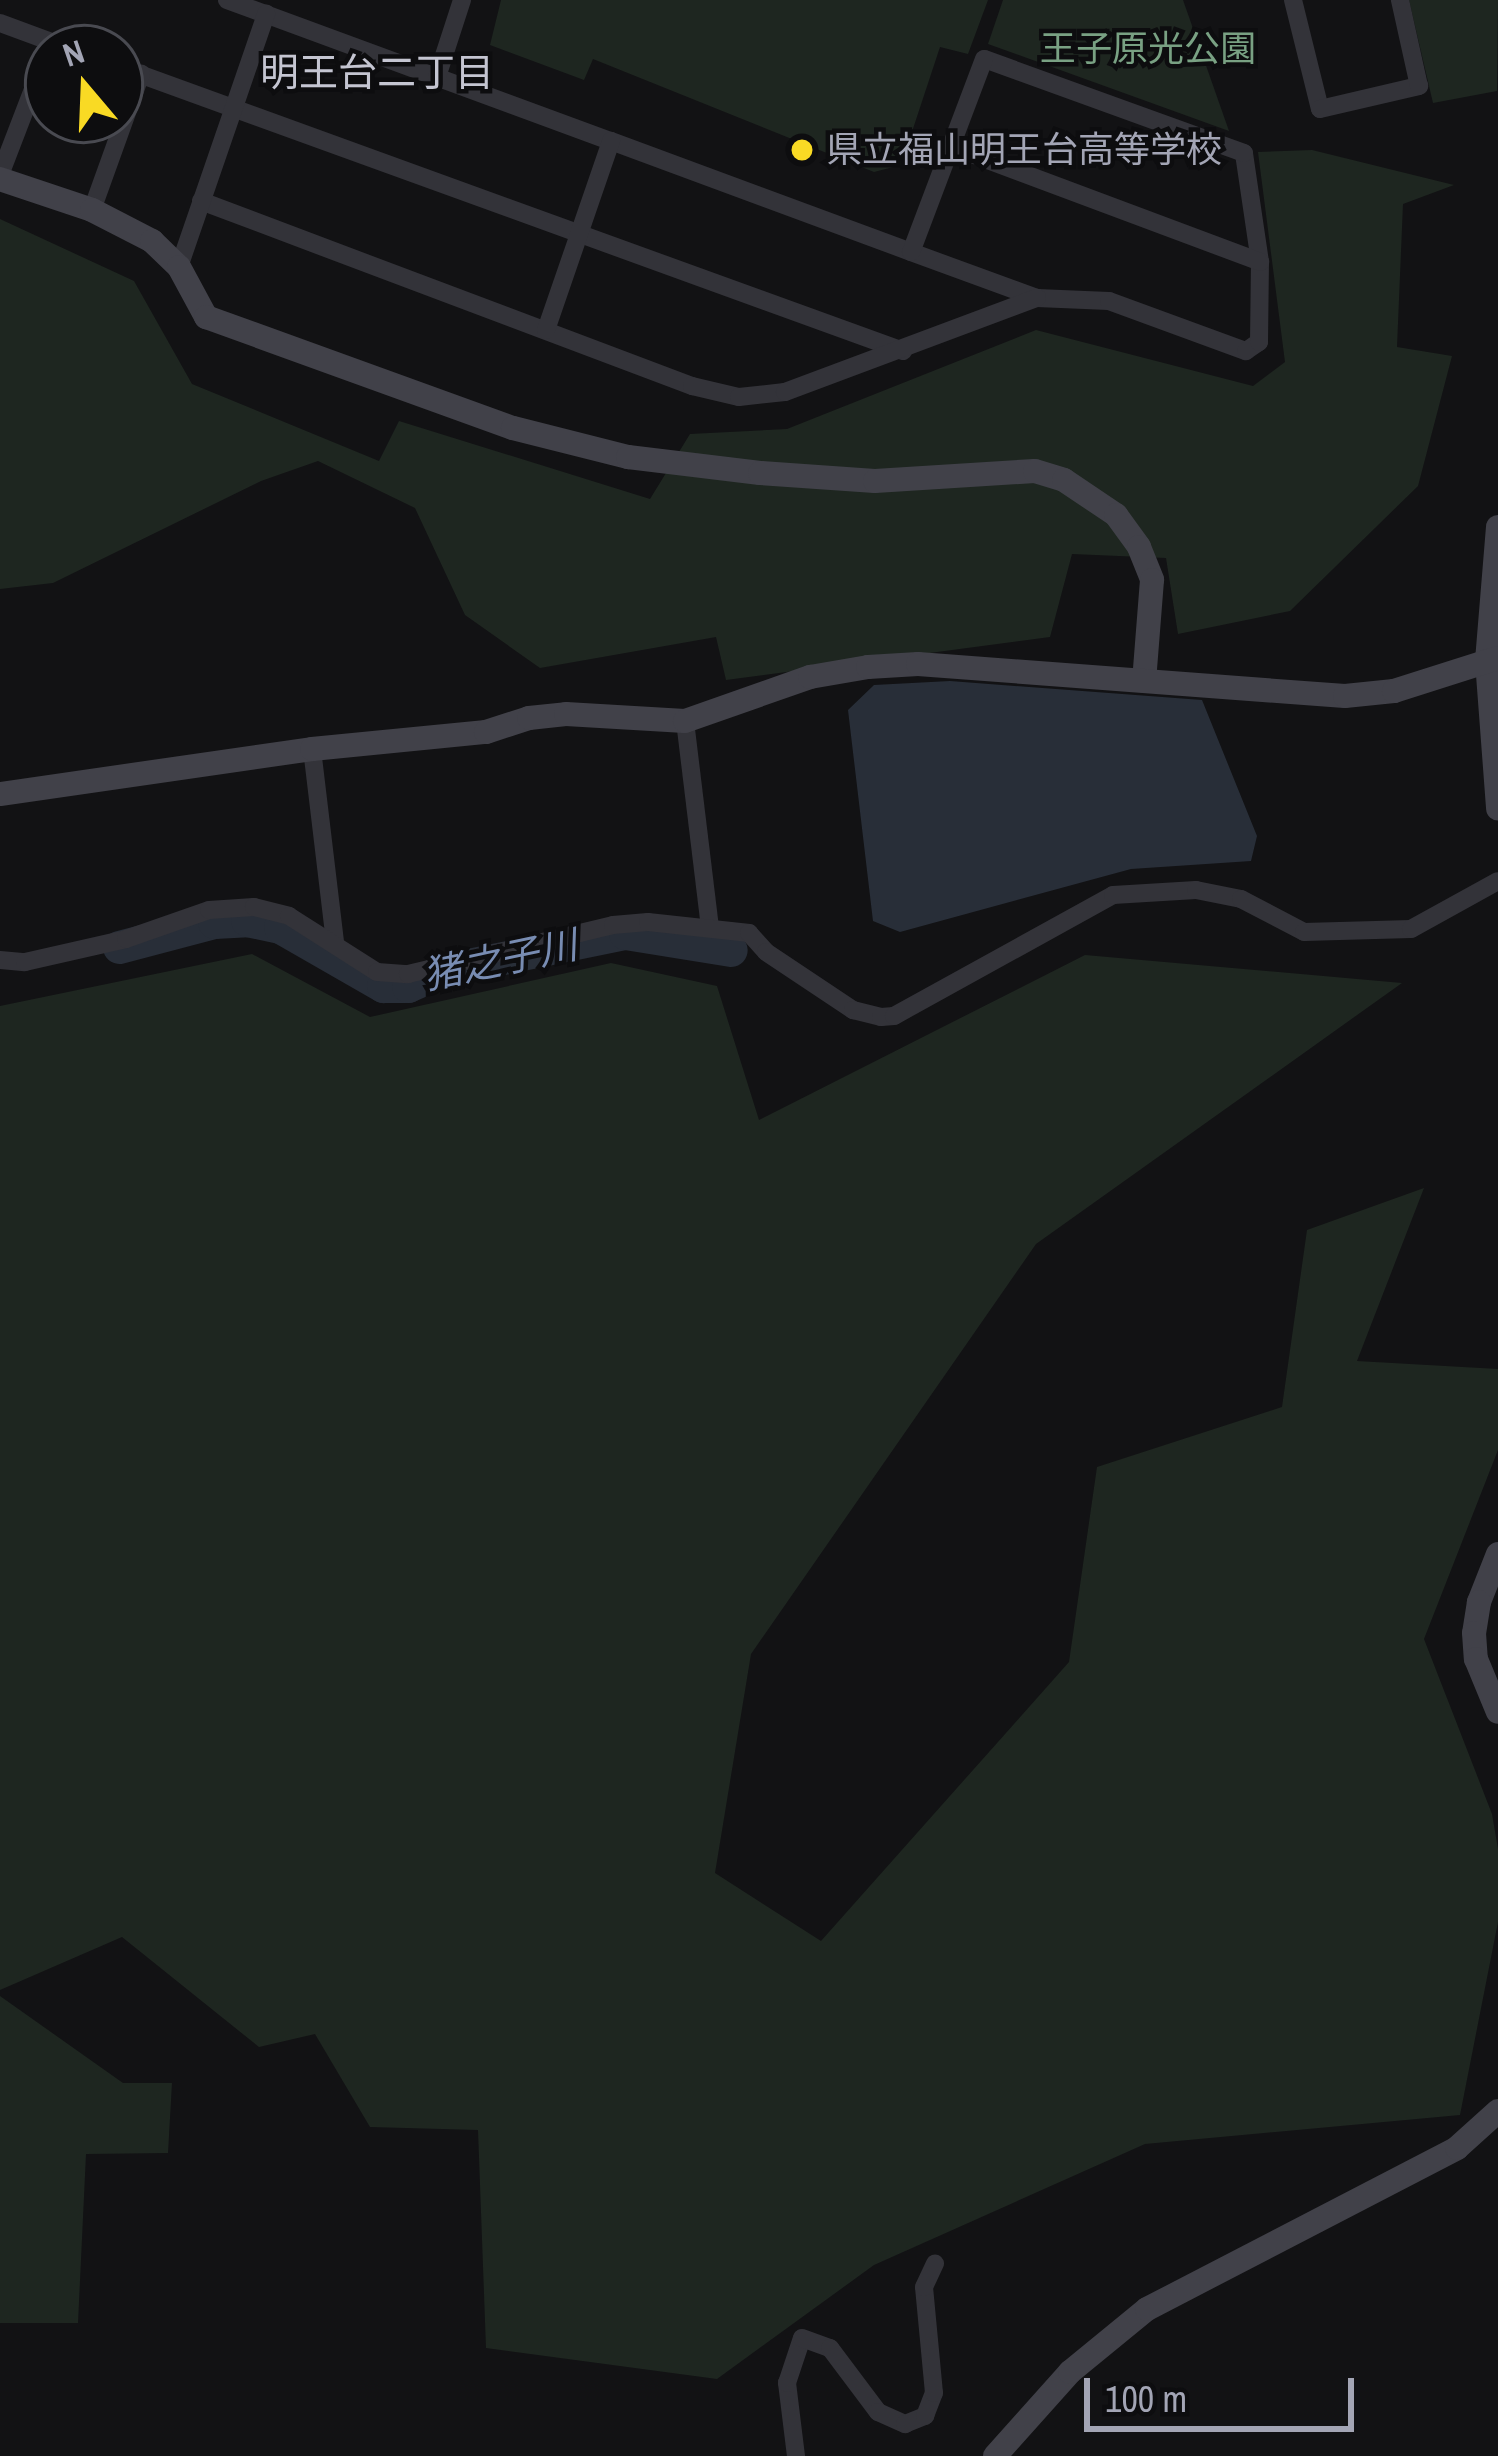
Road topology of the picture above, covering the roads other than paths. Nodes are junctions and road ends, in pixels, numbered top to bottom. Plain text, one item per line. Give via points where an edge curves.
1 (227, 0) edge
2 (462, 0) edge
3 (1293, 0) edge
4 (1400, 0) edge
5 (266, 14) junction
6 (144, 75) edge
7 (436, 77) junction
8 (235, 105) junction
9 (24, 119) edge
10 (611, 141) junction
11 (116, 144) edge
12 (953, 148) junction
13 (0, 177) edge
14 (201, 201) junction
15 (92, 210) junction
16 (581, 237) junction
17 (911, 252) junction
18 (1261, 262) junction
19 (178, 267) junction
20 (1036, 298) junction
21 (546, 330) junction
22 (903, 351) junction
23 (1498, 527) edge
24 (1492, 660) edge
25 (1144, 681) junction
26 (685, 721) junction
27 (312, 749) junction
28 (0, 794) edge
29 (1498, 809) edge
30 (1498, 881) edge
31 (710, 928) junction
32 (335, 941) junction
33 (0, 960) edge
34 (1498, 1554) edge
35 (1498, 1712) edge
36 (1498, 2110) edge
37 (935, 2263) dead end
38 (796, 2456) edge
39 (995, 2456) edge

1 - 5 street
2 - 7 street
3 - 4 street via 1320,109 1418,86
5 - 7 street
5 - 8 street
6 - 8 street
7 - 10 street
8 - 14 street
8 - 16 street
9 - 13 street
10 - 16 street
10 - 17 street
11 - 15 street
12 - 17 street
12 - 18 street
12 - 18 street via 984,59 1244,153
13 - 15 street
14 - 19 street
14 - 21 street
15 - 19 street via 152,241
16 - 21 street
16 - 22 street
17 - 20 street
18 - 20 street via 1259,342 1246,351 1109,301
19 - 25 street via 206,317 513,428 628,457 875,481 1035,471 1064,480 1116,515 1139,547 1152,580
20 - 22 street
21 - 22 street via 739,397 785,392
23 - 24 street
24 - 25 street via 1394,691 1345,696
24 - 29 street
25 - 26 street via 868,667 810,676
26 - 27 street via 566,715 487,732
26 - 31 street
27 - 28 street
27 - 32 street
30 - 31 street via 1411,929 1304,932 1241,899 1196,890 1113,895 894,1016 853,1010 749,933
31 - 32 street via 613,925 408,974 376,972
32 - 33 street via 289,916 231,908 25,962
34 - 35 street via 1474,1633
36 - 39 street via 1457,2148 1147,2309 1070,2372
37 - 38 street via 924,2287 934,2393 925,2416 905,2424 878,2412 830,2348 802,2338 787,2383

